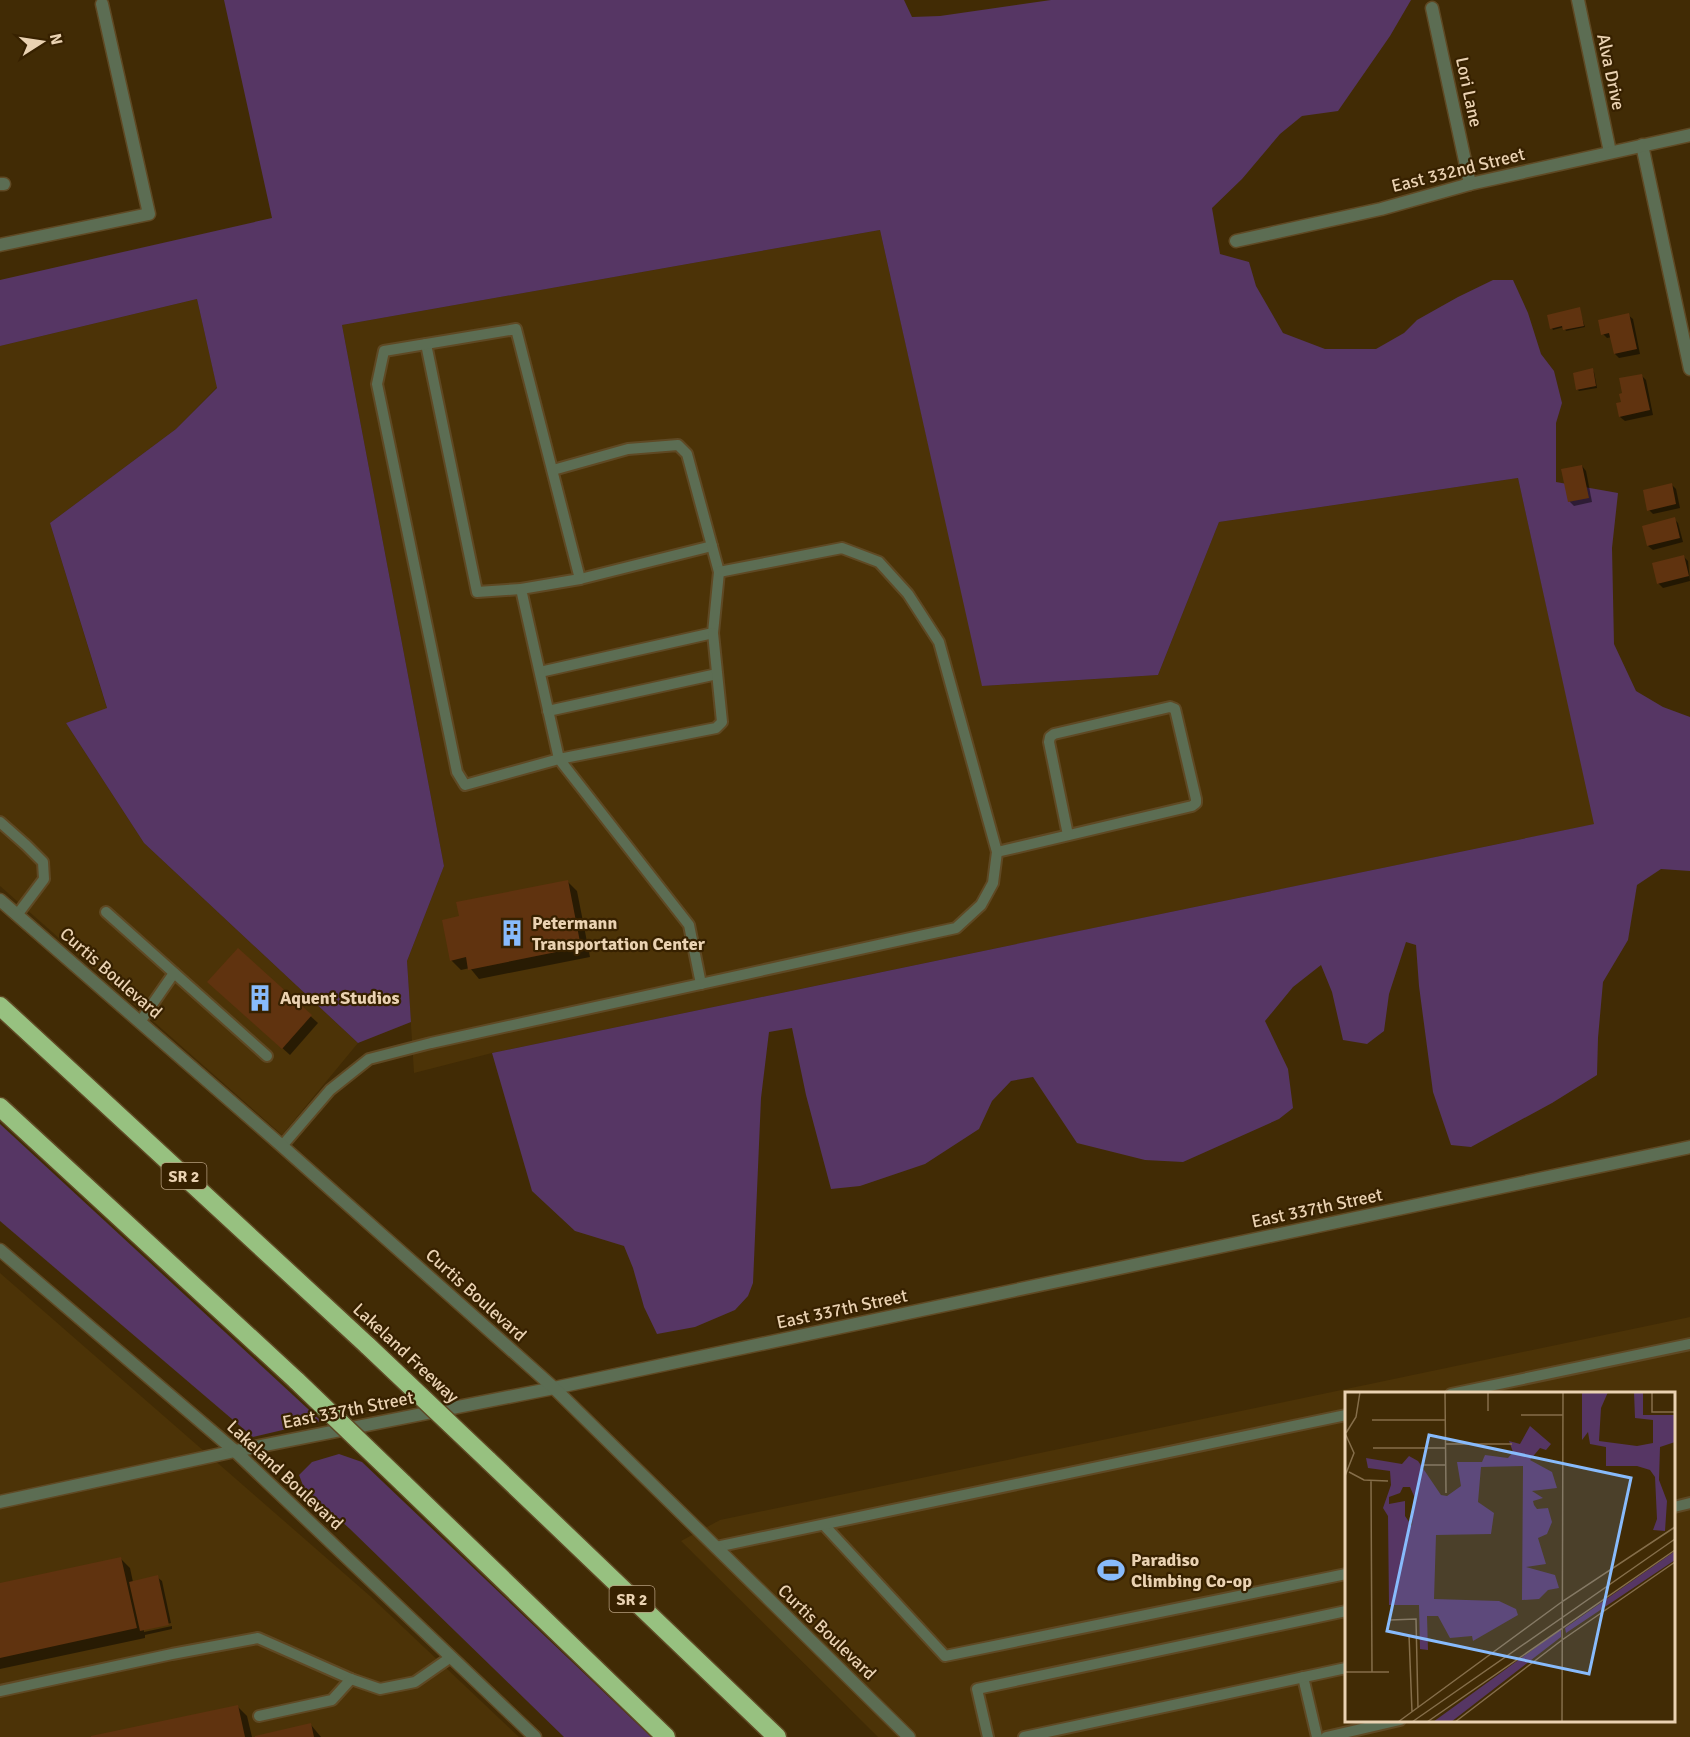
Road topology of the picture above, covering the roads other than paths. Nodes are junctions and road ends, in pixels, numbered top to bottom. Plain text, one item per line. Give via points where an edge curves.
1 (1578, 0) edge
2 (102, 4) dead end
3 (1432, 8) dead end
4 (1690, 135) edge
5 (1642, 145) junction
6 (1610, 152) junction
7 (1470, 184) junction
8 (1236, 241) dead end
9 (0, 245) edge
10 (426, 344) junction
11 (1690, 369) edge
12 (552, 470) junction
13 (712, 546) junction
14 (719, 572) junction
15 (580, 579) junction
16 (521, 589) junction
17 (713, 633) junction
18 (540, 672) junction
19 (717, 674) junction
20 (548, 711) junction
21 (560, 759) junction
22 (0, 822) edge
23 (1068, 835) junction
24 (997, 852) junction
25 (0, 900) edge
26 (106, 912) dead end
27 (17, 915) junction
28 (174, 973) junction
29 (701, 984) junction
30 (0, 1006) edge
31 (140, 1022) junction
32 (267, 1056) dead end
33 (0, 1107) edge
34 (282, 1146) junction
35 (1690, 1147) edge
36 (0, 1250) edge
37 (1690, 1344) edge
38 (554, 1388) junction
39 (1461, 1392) edge
40 (1345, 1415) edge
41 (235, 1451) junction
42 (0, 1502) edge
43 (1690, 1503) edge
44 (1675, 1507) edge
45 (824, 1525) junction
46 (716, 1547) junction
47 (1345, 1574) edge
48 (1345, 1611) edge
49 (452, 1657) junction
50 (1345, 1668) edge
51 (1303, 1677) junction
52 (351, 1679) junction
53 (0, 1691) edge
54 (259, 1716) dead end
55 (1391, 1722) edge
56 (535, 1737) edge
57 (666, 1737) edge
58 (777, 1737) edge
59 (909, 1737) edge
60 (988, 1737) edge
61 (1024, 1737) edge
62 (1317, 1737) edge
63 (1326, 1737) edge

1 - 6 street, Alva Drive
2 - 9 street via 149,214
3 - 7 street, Lori Lane
4 - 5 street, East 332nd Street
5 - 6 street, East 332nd Street
5 - 11 street
6 - 7 street, East 332nd Street
7 - 8 street, East 332nd Street via 1381,209
10 - 12 lane via 516,329
10 - 16 lane via 477,592
10 - 21 lane via 384,351 378,384 457,772 465,784
12 - 13 lane via 628,449 678,444 687,454
12 - 15 lane
13 - 14 lane
13 - 15 lane
14 - 17 lane
14 - 24 lane via 842,548 879,562 908,594 939,642
15 - 16 lane
16 - 18 lane
17 - 18 lane
17 - 19 lane
18 - 20 lane
19 - 20 lane
19 - 21 lane via 722,722 716,728
20 - 21 lane
21 - 29 lane via 689,925
22 - 27 lane via 43,862 44,879
23 - 23 lane via 1196,803 1175,709 1170,707 1050,737
23 - 24 lane
24 - 29 lane via 993,883 981,905 956,928
25 - 27 street, Curtis Boulevard
26 - 28 lane
27 - 31 street, Curtis Boulevard
28 - 31 lane
28 - 32 lane
29 - 34 lane via 369,1059 330,1090
30 - 58 highway, Lakeland Freeway / SR 2, bridge via 368,1346
31 - 34 street, Curtis Boulevard
33 - 57 highway, bridge via 297,1381
34 - 38 street, Curtis Boulevard
35 - 38 street, East 337th Street
36 - 41 street, Lakeland Boulevard
37 - 39 lane
38 - 41 street, East 337th Street
38 - 46 street, Curtis Boulevard
40 - 45 lane
41 - 42 street, East 337th Street
41 - 49 street, Lakeland Boulevard
43 - 44 lane
45 - 46 lane
45 - 47 lane via 945,1656
46 - 59 street, Curtis Boulevard
48 - 60 lane via 977,1689
49 - 52 lane via 415,1682 380,1689
49 - 56 street, Lakeland Boulevard
50 - 51 lane
51 - 61 lane
51 - 62 lane
52 - 53 lane via 258,1638
52 - 54 lane via 332,1700
55 - 63 lane

